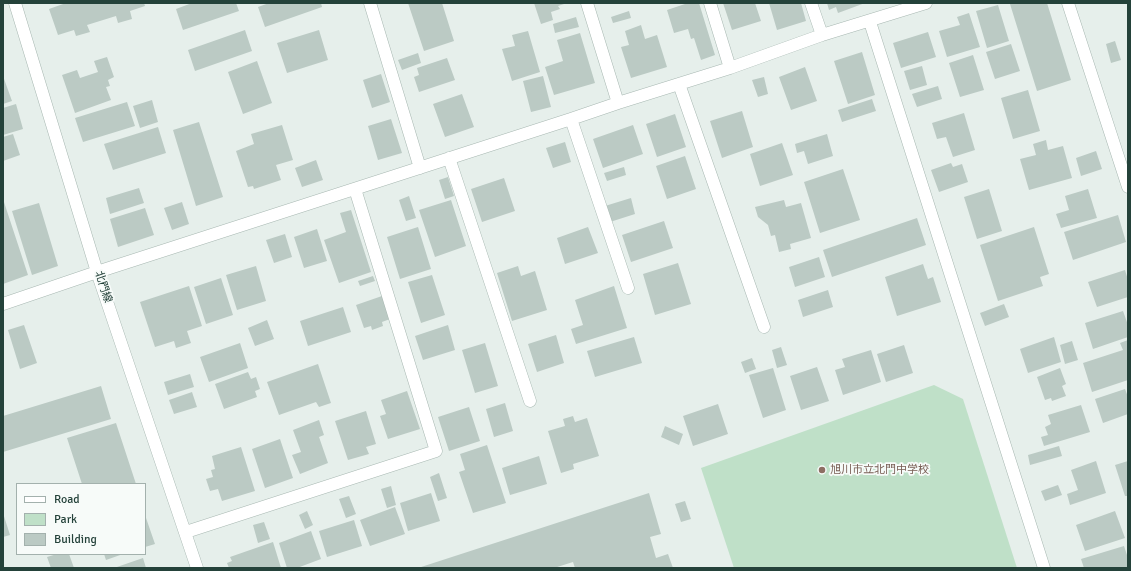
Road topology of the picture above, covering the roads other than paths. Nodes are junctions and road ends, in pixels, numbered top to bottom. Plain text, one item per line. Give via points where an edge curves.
1 (15, 3) edge
2 (370, 3) edge
3 (587, 3) edge
4 (710, 3) edge
5 (812, 3) edge
6 (926, 3) edge
7 (1068, 3) edge
8 (870, 22) junction
9 (822, 36) junction
10 (730, 68) junction
11 (679, 84) junction
12 (618, 102) junction
13 (571, 119) junction
14 (449, 158) junction
15 (420, 168) junction
16 (1128, 187) edge
17 (355, 189) junction
18 (98, 272) junction
19 (628, 288) dead end
20 (3, 304) edge
21 (764, 327) dead end
22 (530, 401) dead end
23 (186, 532) junction
24 (197, 568) edge
25 (1044, 568) edge

1 - 18 street, 北門線
2 - 15 street
3 - 12 street
4 - 10 street
5 - 9 street
6 - 8 street
7 - 16 street
8 - 9 street
8 - 25 street
9 - 10 street
10 - 11 street
11 - 12 street
11 - 21 street
12 - 13 street
13 - 14 street
13 - 19 street
14 - 15 street
14 - 22 street
15 - 17 street
17 - 18 street
17 - 23 street via 436,450
18 - 20 street
18 - 23 street, 北門線
23 - 24 street, 北門線

